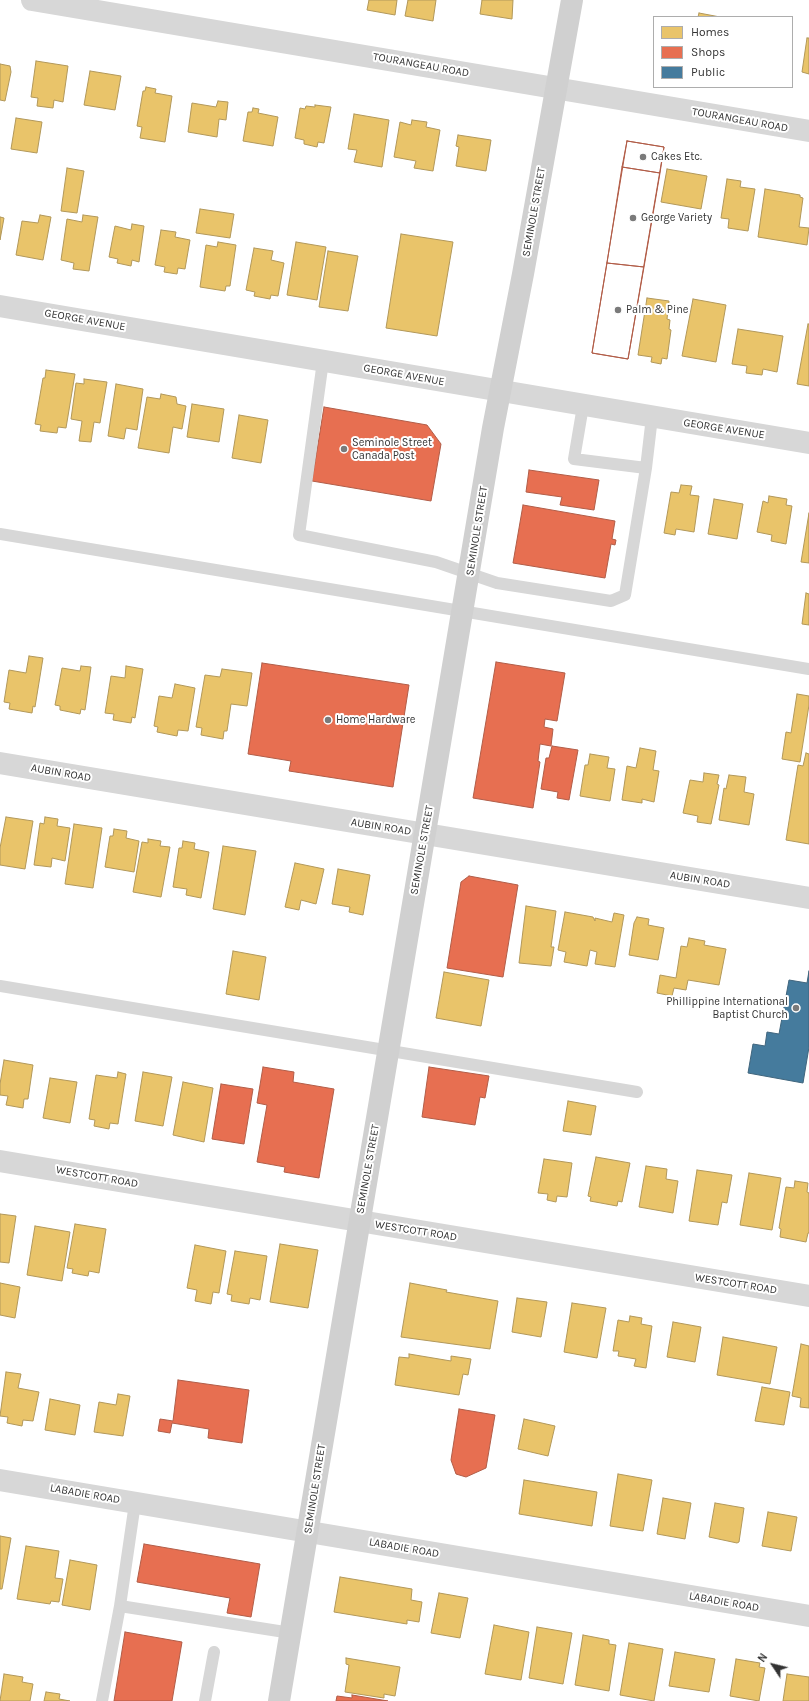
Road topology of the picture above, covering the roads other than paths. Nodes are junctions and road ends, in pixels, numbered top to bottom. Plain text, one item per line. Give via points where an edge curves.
1 (32, 0) edge
2 (572, 0) edge
3 (557, 88) junction
4 (809, 131) edge
5 (0, 306) edge
6 (323, 361) junction
7 (500, 392) junction
8 (583, 406) junction
9 (652, 417) junction
10 (809, 444) edge
11 (646, 468) junction
12 (0, 534) edge
13 (470, 573) junction
14 (463, 611) junction
15 (809, 669) edge
16 (0, 763) edge
17 (424, 834) junction
18 (809, 898) edge
19 (0, 986) edge
20 (388, 1050) junction
21 (637, 1092) dead end
22 (0, 1161) edge
23 (359, 1221) junction
24 (809, 1296) edge
25 (0, 1480) edge
26 (135, 1503) junction
27 (308, 1532) junction
28 (120, 1606) junction
29 (809, 1616) edge
30 (291, 1633) junction
31 (214, 1652) dead end
32 (102, 1701) edge
33 (205, 1701) edge
34 (280, 1701) edge

1 - 3 street, TOURANGEAU ROAD
2 - 3 street, SEMINOLE STREET
3 - 4 street, TOURANGEAU ROAD
3 - 7 street, SEMINOLE STREET
5 - 6 street, GEORGE AVENUE
6 - 7 street, GEORGE AVENUE
6 - 13 lane via 299,535 436,562
7 - 8 street, GEORGE AVENUE
7 - 13 street, SEMINOLE STREET
8 - 9 street, GEORGE AVENUE
8 - 11 lane via 574,459
9 - 10 street, GEORGE AVENUE
9 - 11 lane
11 - 13 lane via 625,595 611,601 497,583
12 - 14 lane
13 - 14 street, SEMINOLE STREET
14 - 15 lane
14 - 17 street, SEMINOLE STREET
16 - 17 street, AUBIN ROAD
17 - 18 street, AUBIN ROAD
17 - 20 street, SEMINOLE STREET
19 - 20 lane
20 - 21 lane
20 - 23 street, SEMINOLE STREET
22 - 23 street, WESTCOTT ROAD
23 - 24 street, WESTCOTT ROAD
23 - 27 street, SEMINOLE STREET
25 - 26 street, LABADIE ROAD
26 - 27 street, LABADIE ROAD
26 - 28 lane
27 - 29 street, LABADIE ROAD
27 - 30 street, SEMINOLE STREET
28 - 30 lane
28 - 32 lane
30 - 34 street, SEMINOLE STREET
31 - 33 lane

